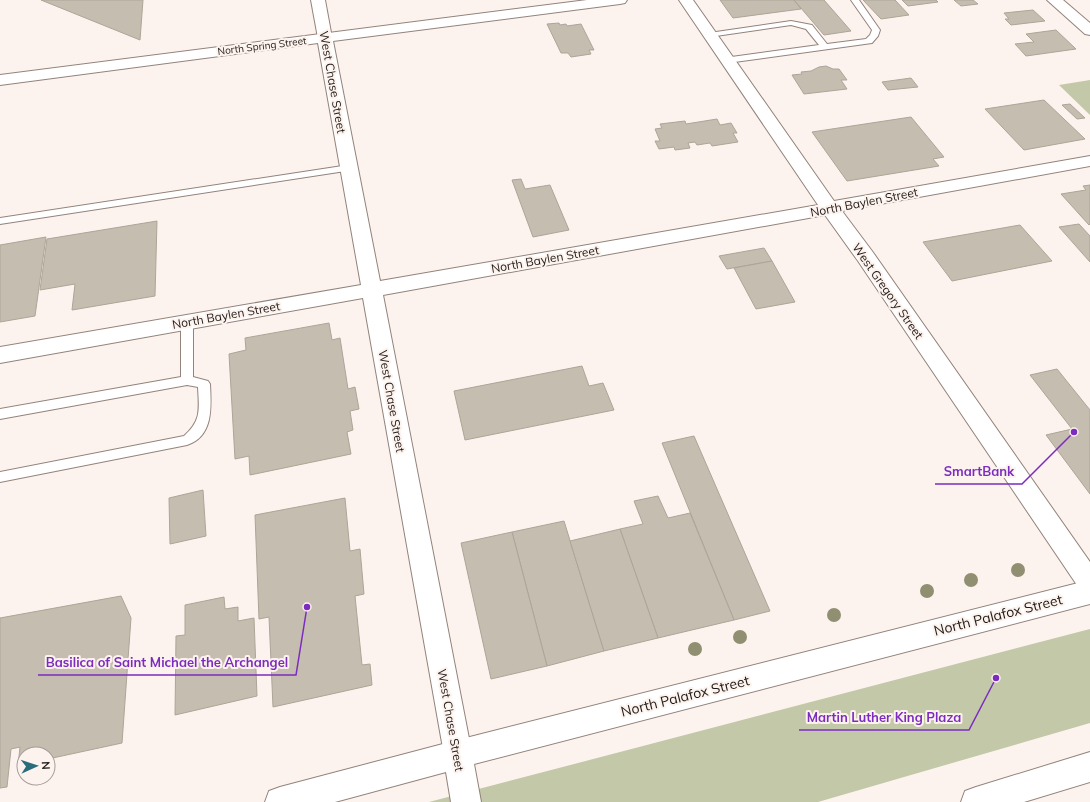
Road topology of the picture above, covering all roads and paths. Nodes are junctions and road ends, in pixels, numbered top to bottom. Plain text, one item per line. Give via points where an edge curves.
1 (318, 0) edge
2 (620, 0) edge
3 (686, 0) edge
4 (854, 0) edge
5 (1054, 0) edge
6 (1088, 27) edge
7 (709, 34) junction
8 (325, 38) junction
9 (825, 47) junction
10 (727, 60) junction
11 (0, 80) edge
12 (1090, 161) edge
13 (349, 168) junction
14 (830, 208) junction
15 (0, 221) edge
16 (372, 289) junction
17 (187, 322) junction
18 (0, 355) edge
19 (187, 380) junction
20 (0, 414) edge
21 (0, 477) edge
22 (1090, 583) edge
23 (1090, 592) edge
24 (458, 754) junction
25 (1090, 767) edge
26 (280, 802) edge
27 (466, 802) edge
28 (976, 802) edge

1 - 8 street, West Chase Street
2 - 8 street, North Spring Street
3 - 7 street, West Gregory Street
4 - 9 lane via 876,30 874,36 869,41
5 - 6 street
7 - 9 lane via 791,23 809,27
7 - 10 street, West Gregory Street
8 - 11 street, North Spring Street
8 - 13 street, West Chase Street
9 - 10 lane
10 - 14 street, West Gregory Street
12 - 14 street, North Baylen Street
13 - 15 lane
13 - 16 street, West Chase Street
14 - 16 street, North Baylen Street
14 - 22 street, West Gregory Street
16 - 17 street, North Baylen Street
16 - 24 street, West Chase Street
17 - 18 street, North Baylen Street
17 - 19 lane
19 - 20 lane
19 - 21 lane via 204,384 205,418 198,432 187,440
23 - 24 street, North Palafox Street
24 - 26 street, North Palafox Street
24 - 27 street, West Chase Street
25 - 28 street

